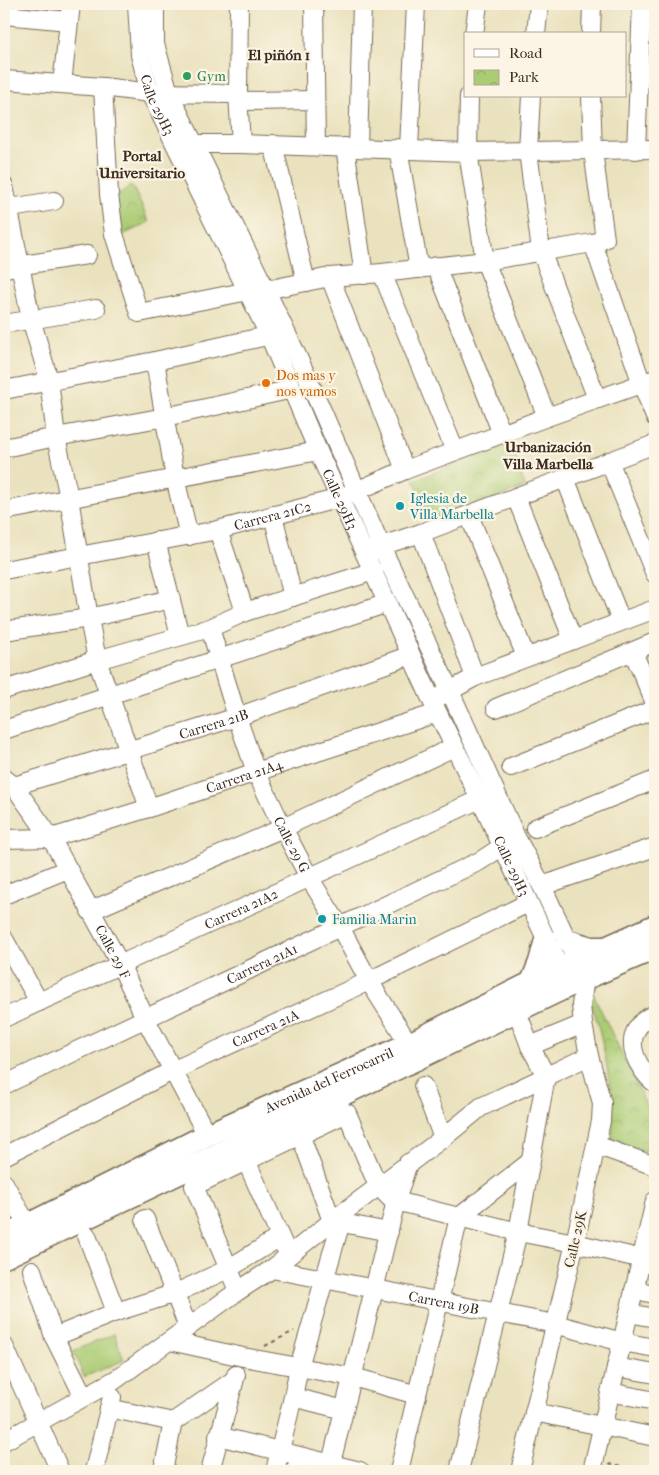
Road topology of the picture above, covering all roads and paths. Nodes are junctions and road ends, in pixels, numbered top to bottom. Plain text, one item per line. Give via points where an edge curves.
1 (137, 4) edge
2 (155, 4) edge
3 (239, 4) edge
4 (314, 4) edge
5 (362, 4) edge
6 (416, 4) edge
7 (478, 4) edge
8 (539, 4) edge
9 (592, 4) edge
10 (642, 4) edge
11 (70, 12) edge
12 (4, 15) edge
13 (474, 32) edge
14 (536, 32) edge
15 (591, 32) edge
16 (4, 80) edge
17 (62, 84) junction
18 (103, 87) junction
19 (150, 93) junction
20 (170, 93) junction
21 (238, 97) junction
22 (469, 98) edge
23 (531, 98) edge
24 (591, 98) edge
25 (315, 100) junction
26 (241, 144) junction
27 (274, 144) junction
28 (316, 146) junction
29 (352, 147) junction
30 (186, 148) junction
31 (404, 148) junction
32 (655, 149) edge
33 (636, 150) junction
34 (528, 151) junction
35 (593, 151) junction
36 (468, 152) junction
37 (4, 186) edge
38 (54, 202) dead end
39 (6, 209) edge
40 (599, 241) junction
41 (540, 251) junction
42 (87, 255) dead end
43 (485, 260) junction
44 (11, 267) edge
45 (427, 268) junction
46 (382, 274) junction
47 (364, 275) junction
48 (330, 277) junction
49 (306, 282) junction
50 (266, 290) junction
51 (248, 291) junction
52 (96, 309) dead end
53 (31, 319) junction
54 (4, 324) edge
55 (277, 333) junction
56 (155, 361) junction
57 (49, 380) junction
58 (648, 381) edge
59 (293, 389) junction
60 (4, 390) edge
61 (597, 399) junction
62 (165, 417) junction
63 (547, 417) junction
64 (655, 417) edge
65 (502, 434) junction
66 (56, 437) junction
67 (655, 444) edge
68 (4, 448) edge
69 (318, 451) junction
70 (455, 451) junction
71 (609, 461) junction
72 (405, 470) junction
73 (175, 478) junction
74 (565, 478) junction
75 (356, 490) junction
76 (516, 496) junction
77 (69, 498) junction
78 (340, 498) junction
79 (4, 511) edge
80 (469, 514) junction
81 (273, 515) junction
82 (218, 530) junction
83 (421, 532) junction
84 (189, 536) junction
85 (156, 542) junction
86 (373, 550) junction
87 (79, 555) junction
88 (4, 570) edge
89 (374, 571) junction
90 (655, 574) edge
91 (292, 597) junction
92 (171, 599) junction
93 (388, 603) junction
94 (655, 608) edge
95 (245, 612) junction
96 (89, 618) junction
97 (621, 621) junction
98 (210, 628) junction
99 (4, 631) edge
100 (180, 636) junction
101 (573, 640) junction
102 (655, 642) edge
103 (633, 652) junction
104 (411, 655) junction
105 (526, 657) junction
106 (219, 659) junction
107 (97, 660) junction
108 (475, 677) junction
109 (4, 690) edge
110 (450, 691) junction
111 (109, 695) junction
112 (655, 703) edge
113 (435, 707) junction
114 (496, 708) dead end
115 (655, 709) edge
116 (237, 717) junction
117 (4, 730) edge
118 (454, 747) junction
119 (129, 752) junction
120 (511, 766) dead end
121 (256, 772) junction
122 (655, 780) edge
123 (9, 782) edge
124 (480, 799) junction
125 (149, 808) junction
126 (283, 828) junction
127 (535, 828) dead end
128 (51, 838) junction
129 (4, 839) edge
130 (509, 842) junction
131 (655, 847) edge
132 (68, 869) junction
133 (310, 878) junction
134 (542, 886) junction
135 (4, 895) edge
136 (528, 903) junction
137 (90, 911) junction
138 (655, 926) edge
139 (340, 927) junction
140 (655, 948) edge
141 (6, 949) edge
142 (567, 963) junction
143 (120, 964) junction
144 (369, 981) junction
145 (532, 982) junction
146 (40, 1002) junction
147 (517, 1011) junction
148 (655, 1014) edge
149 (4, 1018) edge
150 (145, 1018) junction
151 (584, 1024) junction
152 (409, 1044) junction
153 (530, 1046) junction
154 (589, 1056) junction
155 (172, 1071) junction
156 (546, 1076) junction
157 (655, 1083) edge
158 (4, 1085) edge
159 (423, 1086) dead end
160 (300, 1134) junction
161 (207, 1135) junction
162 (443, 1138) junction
163 (596, 1145) junction
164 (4, 1156) edge
165 (246, 1160) junction
166 (531, 1161) junction
167 (408, 1163) junction
168 (655, 1166) edge
169 (4, 1183) edge
170 (378, 1186) junction
171 (396, 1201) junction
172 (655, 1204) edge
173 (459, 1217) junction
174 (145, 1219) dead end
175 (336, 1221) junction
176 (653, 1225) edge
177 (28, 1226) junction
178 (389, 1232) junction
179 (518, 1232) junction
180 (87, 1236) dead end
181 (4, 1237) edge
182 (280, 1237) junction
183 (575, 1243) junction
184 (289, 1256) junction
185 (4, 1257) edge
186 (648, 1261) edge
187 (272, 1269) junction
188 (32, 1270) dead end
189 (228, 1270) junction
190 (325, 1278) junction
191 (374, 1290) junction
192 (634, 1290) junction
193 (238, 1291) junction
194 (176, 1293) junction
195 (655, 1294) edge
196 (439, 1301) junction
197 (116, 1312) junction
198 (498, 1312) junction
199 (629, 1313) junction
200 (655, 1318) edge
201 (314, 1320) junction
202 (555, 1324) junction
203 (188, 1326) junction
204 (54, 1337) junction
205 (170, 1341) junction
206 (622, 1342) junction
207 (4, 1346) edge
208 (655, 1348) edge
209 (242, 1357) junction
210 (299, 1367) junction
211 (616, 1367) junction
212 (655, 1374) edge
213 (353, 1377) junction
214 (115, 1380) junction
215 (234, 1380) junction
216 (610, 1392) junction
217 (417, 1395) junction
218 (84, 1397) junction
219 (293, 1397) junction
220 (655, 1401) edge
221 (109, 1408) junction
222 (344, 1410) junction
223 (534, 1412) junction
224 (173, 1422) junction
225 (38, 1423) junction
226 (602, 1426) junction
227 (218, 1436) junction
228 (655, 1437) edge
229 (4, 1441) edge
230 (280, 1452) junction
231 (593, 1466) edge
232 (330, 1468) edge
233 (60, 1471) edge
234 (94, 1471) edge
235 (163, 1471) edge
236 (210, 1471) edge
237 (275, 1471) edge
238 (293, 1471) edge
239 (297, 1471) edge
240 (360, 1471) edge
241 (399, 1471) edge
242 (458, 1471) edge
243 (520, 1471) edge
244 (640, 1471) edge

1 - 19 street, Calle 29H3 via 140,55
2 - 20 street, Calle 29H3 via 155,44
3 - 21 street
4 - 25 street
5 - 29 street
6 - 31 street
7 - 13 street
8 - 14 street
9 - 15 street
10 - 33 street
11 - 12 street
11 - 17 street
16 - 17 street
17 - 18 street
18 - 19 street
18 - 51 street via 114,234 139,313
19 - 20 street
19 - 30 street, Calle 29H3
20 - 21 street
20 - 30 street, Calle 29H3
21 - 25 street
21 - 26 street
22 - 36 street
23 - 34 street
24 - 35 street
25 - 28 street
26 - 27 street
26 - 30 street
27 - 28 street
27 - 49 street
28 - 29 street
29 - 31 street
29 - 47 street
30 - 50 street, Calle 29H3
30 - 51 street, Calle 29H3
31 - 36 street
31 - 45 street
32 - 33 street
33 - 35 street
34 - 35 street
34 - 36 street
34 - 41 street
35 - 40 street
36 - 43 street
37 - 39 street
38 - 39 street
39 - 44 street
40 - 41 street
40 - 58 street
41 - 43 street
41 - 61 street
42 - 44 street
43 - 45 street
43 - 63 street
44 - 53 street
45 - 46 street
45 - 65 street
46 - 47 street
46 - 70 street
47 - 48 street
48 - 49 street
48 - 72 street
49 - 50 street
50 - 55 street, Calle 29H3
51 - 55 street, Calle 29H3
52 - 53 street
53 - 54 street
53 - 57 street
55 - 56 street
55 - 59 street, Calle 29H3
55 - 75 street, Calle 29H3
56 - 57 street
56 - 62 street
57 - 60 street
57 - 66 street
58 - 61 street, Carrera 21C2
58 - 64 street
59 - 62 street
59 - 69 street, Calle 29H3
61 - 63 street, Carrera 21C2
62 - 66 street
62 - 73 street
63 - 65 street, Carrera 21C2
65 - 70 street, Carrera 21C2
66 - 68 street
66 - 77 street
67 - 71 street
69 - 73 street
69 - 78 street, Calle 29H3
70 - 72 street, Carrera 21C2
71 - 74 street
71 - 90 street
72 - 75 street, Carrera 21C2
73 - 77 street
73 - 84 street
74 - 76 street
74 - 97 street
75 - 78 street, Carrera 21C2
75 - 86 street, Calle 29H3
76 - 80 street
76 - 101 street
77 - 79 street
77 - 87 street
78 - 81 street, Carrera 21C2
78 - 86 street, Calle 29H3
80 - 83 street
80 - 105 street
81 - 82 street, Carrera 21C2
81 - 91 street
82 - 84 street, Carrera 21C2
82 - 95 street
83 - 86 street
83 - 108 street
84 - 85 street, Carrera 21C2
85 - 87 street, Carrera 21C2
85 - 92 street
86 - 89 street, Calle 29H3
86 - 110 street, Calle 29H3
87 - 88 street, Carrera 21C2
87 - 96 street
89 - 91 street
89 - 93 street, Calle 29H3
91 - 95 street
92 - 96 street
92 - 100 street
93 - 104 street, Calle 29H3
93 - 106 street
94 - 97 street, Carrera 21A4
95 - 98 street
96 - 99 street
96 - 107 street
97 - 101 street, Carrera 21A4
98 - 100 street
98 - 106 street, Calle 29 G
100 - 107 street
101 - 105 street, Carrera 21A4
102 - 103 street
103 - 112 street
103 - 114 street
104 - 113 street, Calle 29H3
104 - 116 street, Carrera 21B
105 - 108 street, Carrera 21A4
106 - 111 street
106 - 116 street, Calle 29 G
107 - 109 street
107 - 111 street
108 - 110 street, Carrera 21A4
110 - 113 street, Carrera 21A4
110 - 130 street, Calle 29H3
111 - 117 street
111 - 119 street
113 - 118 street, Calle 29H3
113 - 121 street, Carrera 21A4
115 - 120 street
116 - 119 street, Carrera 21B
116 - 121 street, Calle 29 G
118 - 124 street, Calle 29H3
118 - 126 street
119 - 123 street, Carrera 21B
119 - 125 street
121 - 125 street, Carrera 21A4
121 - 126 street, Calle 29 G
122 - 127 street
123 - 128 street, Calle 29 F
124 - 130 street, Calle 29H3
124 - 133 street, Carrera 21A2
125 - 128 street, Carrera 21A4
126 - 133 street, Calle 29 G
126 - 137 street
128 - 129 street, Carrera 21A4
128 - 132 street, Calle 29 F
130 - 134 street, Calle 29H3
130 - 136 street, Calle 29H3
130 - 139 street, Carrera 21A1 via 480,861
131 - 134 street
132 - 135 street
132 - 137 street, Calle 29 F
133 - 139 street, Calle 29 G
133 - 143 street, Carrera 21A2
134 - 142 street, Calle 29H3
136 - 142 street, Calle 29H3
136 - 144 street, Carrera 21A
137 - 143 street, Calle 29 F
138 - 142 main road, Avenida del Ferrocarril
139 - 144 street, Calle 29 G
139 - 150 street, Carrera 21A1
140 - 142 main road, Avenida del Ferrocarril
141 - 146 street
142 - 145 main road, Avenida del Ferrocarril
142 - 145 main road via 540,962
142 - 147 main road, Avenida del Ferrocarril
142 - 151 street, Calle 29K
143 - 146 street, Carrera 21A2
143 - 150 street, Calle 29 F
144 - 152 street, Calle 29 G
144 - 155 street, Carrera 21A
145 - 152 main road, Avenida del Ferrocarril
146 - 149 street, Carrera 21A2
147 - 153 street
147 - 185 main road, Avenida del Ferrocarril
148 - 157 street via 635,1031 632,1044 636,1061
150 - 155 street, Calle 29 F
150 - 158 street, Carrera 21A1
151 - 153 street
151 - 154 street, Calle 29K
152 - 161 main road, Avenida del Ferrocarril
153 - 156 street
154 - 156 street
154 - 163 street, Calle 29K via 602,1103
155 - 161 street, Calle 29 F
155 - 164 street, Carrera 21A
156 - 162 street via 481,1107
156 - 166 street
159 - 162 street
160 - 165 street
160 - 170 street via 347,1112
160 - 175 street
161 - 177 main road, Avenida del Ferrocarril
162 - 167 street
163 - 168 street
163 - 183 street, Calle 29K
165 - 182 street
165 - 189 street via 194,1186
166 - 173 street
166 - 179 street
167 - 170 street
167 - 171 street
169 - 177 street
170 - 171 street
170 - 175 street
171 - 173 street
171 - 178 street
172 - 176 street
173 - 179 street
173 - 196 street
174 - 194 street
175 - 178 street
175 - 184 street
175 - 190 street
176 - 186 street
177 - 181 main road, Avenida del Ferrocarril
178 - 191 street
179 - 183 street
179 - 198 street
180 - 197 street
182 - 184 street
182 - 189 street
183 - 186 street
183 - 202 street, Calle 29K
184 - 187 street
186 - 192 street
187 - 190 street, Carrera 19B
187 - 193 street
188 - 204 street
189 - 193 street
189 - 194 street
190 - 191 street, Carrera 19B
190 - 201 street
191 - 196 street, Carrera 19B
191 - 213 street
192 - 195 street
192 - 199 street
193 - 203 street
194 - 197 street
194 - 203 street
196 - 198 street, Carrera 19B
196 - 217 street
197 - 204 street
198 - 202 street, Carrera 19B
198 - 242 street
199 - 200 street
199 - 206 street
201 - 209 path
201 - 210 street
202 - 206 street, Carrera 19B
202 - 223 street, Calle 29K
203 - 205 street
204 - 218 street
205 - 209 street
205 - 214 street
206 - 208 street, Carrera 19B
206 - 211 street
207 - 225 street
209 - 210 street
209 - 215 street
210 - 213 street
210 - 219 street
211 - 212 street
211 - 216 street
213 - 217 street
213 - 222 street
214 - 218 street
214 - 221 street
215 - 224 street
215 - 227 street
216 - 220 street
216 - 226 street
217 - 241 street
218 - 225 street
219 - 222 street
219 - 230 street
221 - 224 street
221 - 234 street
222 - 232 street
223 - 226 street
223 - 243 street, Calle 29K
224 - 235 street
225 - 229 street
225 - 233 street
226 - 228 street
226 - 231 street
227 - 230 street
227 - 236 street
230 - 232 street
230 - 237 street
231 - 244 path
232 - 240 street
238 - 239 street

